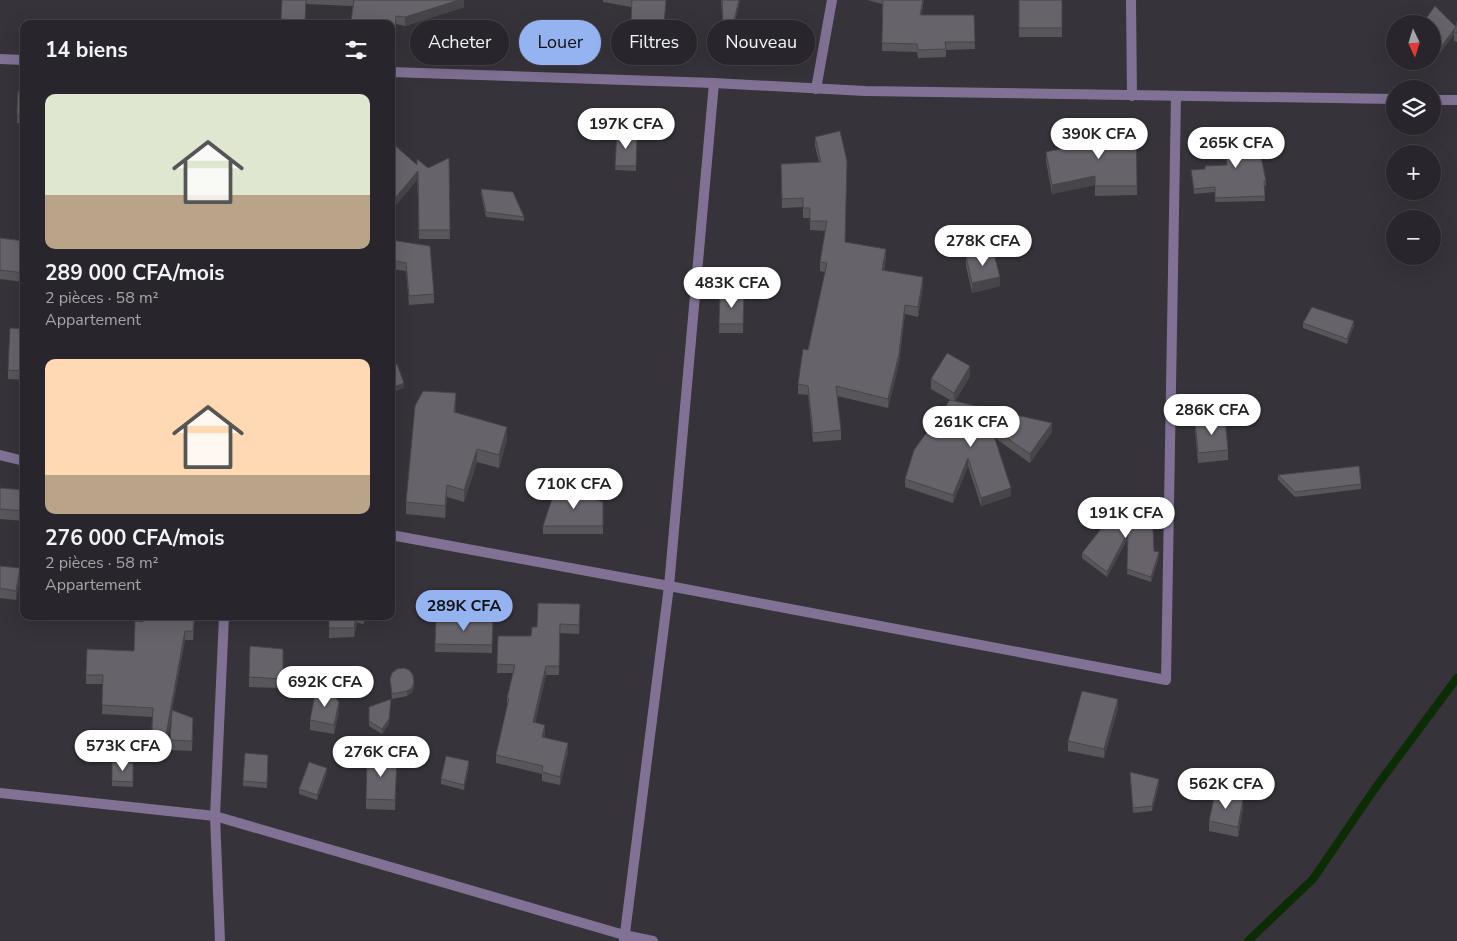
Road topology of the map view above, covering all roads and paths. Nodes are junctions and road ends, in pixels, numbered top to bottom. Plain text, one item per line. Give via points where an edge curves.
1 (832, 0) edge
2 (1131, 0) edge
3 (0, 59) edge
4 (20, 60) edge
5 (395, 72) edge
6 (714, 83) junction
7 (816, 89) junction
8 (1132, 96) junction
9 (1176, 96) junction
10 (1386, 100) edge
11 (1441, 100) edge
12 (1457, 100) edge
13 (0, 455) edge
14 (20, 460) edge
15 (395, 537) edge
16 (669, 586) junction
17 (224, 620) edge
18 (0, 793) edge
19 (216, 816) junction
20 (624, 938) edge
21 (220, 941) edge
22 (653, 941) edge

1 - 7 street
2 - 8 street
3 - 4 street
5 - 6 street
6 - 7 street
6 - 16 street
7 - 8 street
8 - 9 street
9 - 10 street
9 - 16 street via 1166,680
11 - 12 street
13 - 14 street
15 - 16 street
16 - 20 street
17 - 19 street
18 - 19 street
19 - 20 street
19 - 21 street
20 - 22 street

